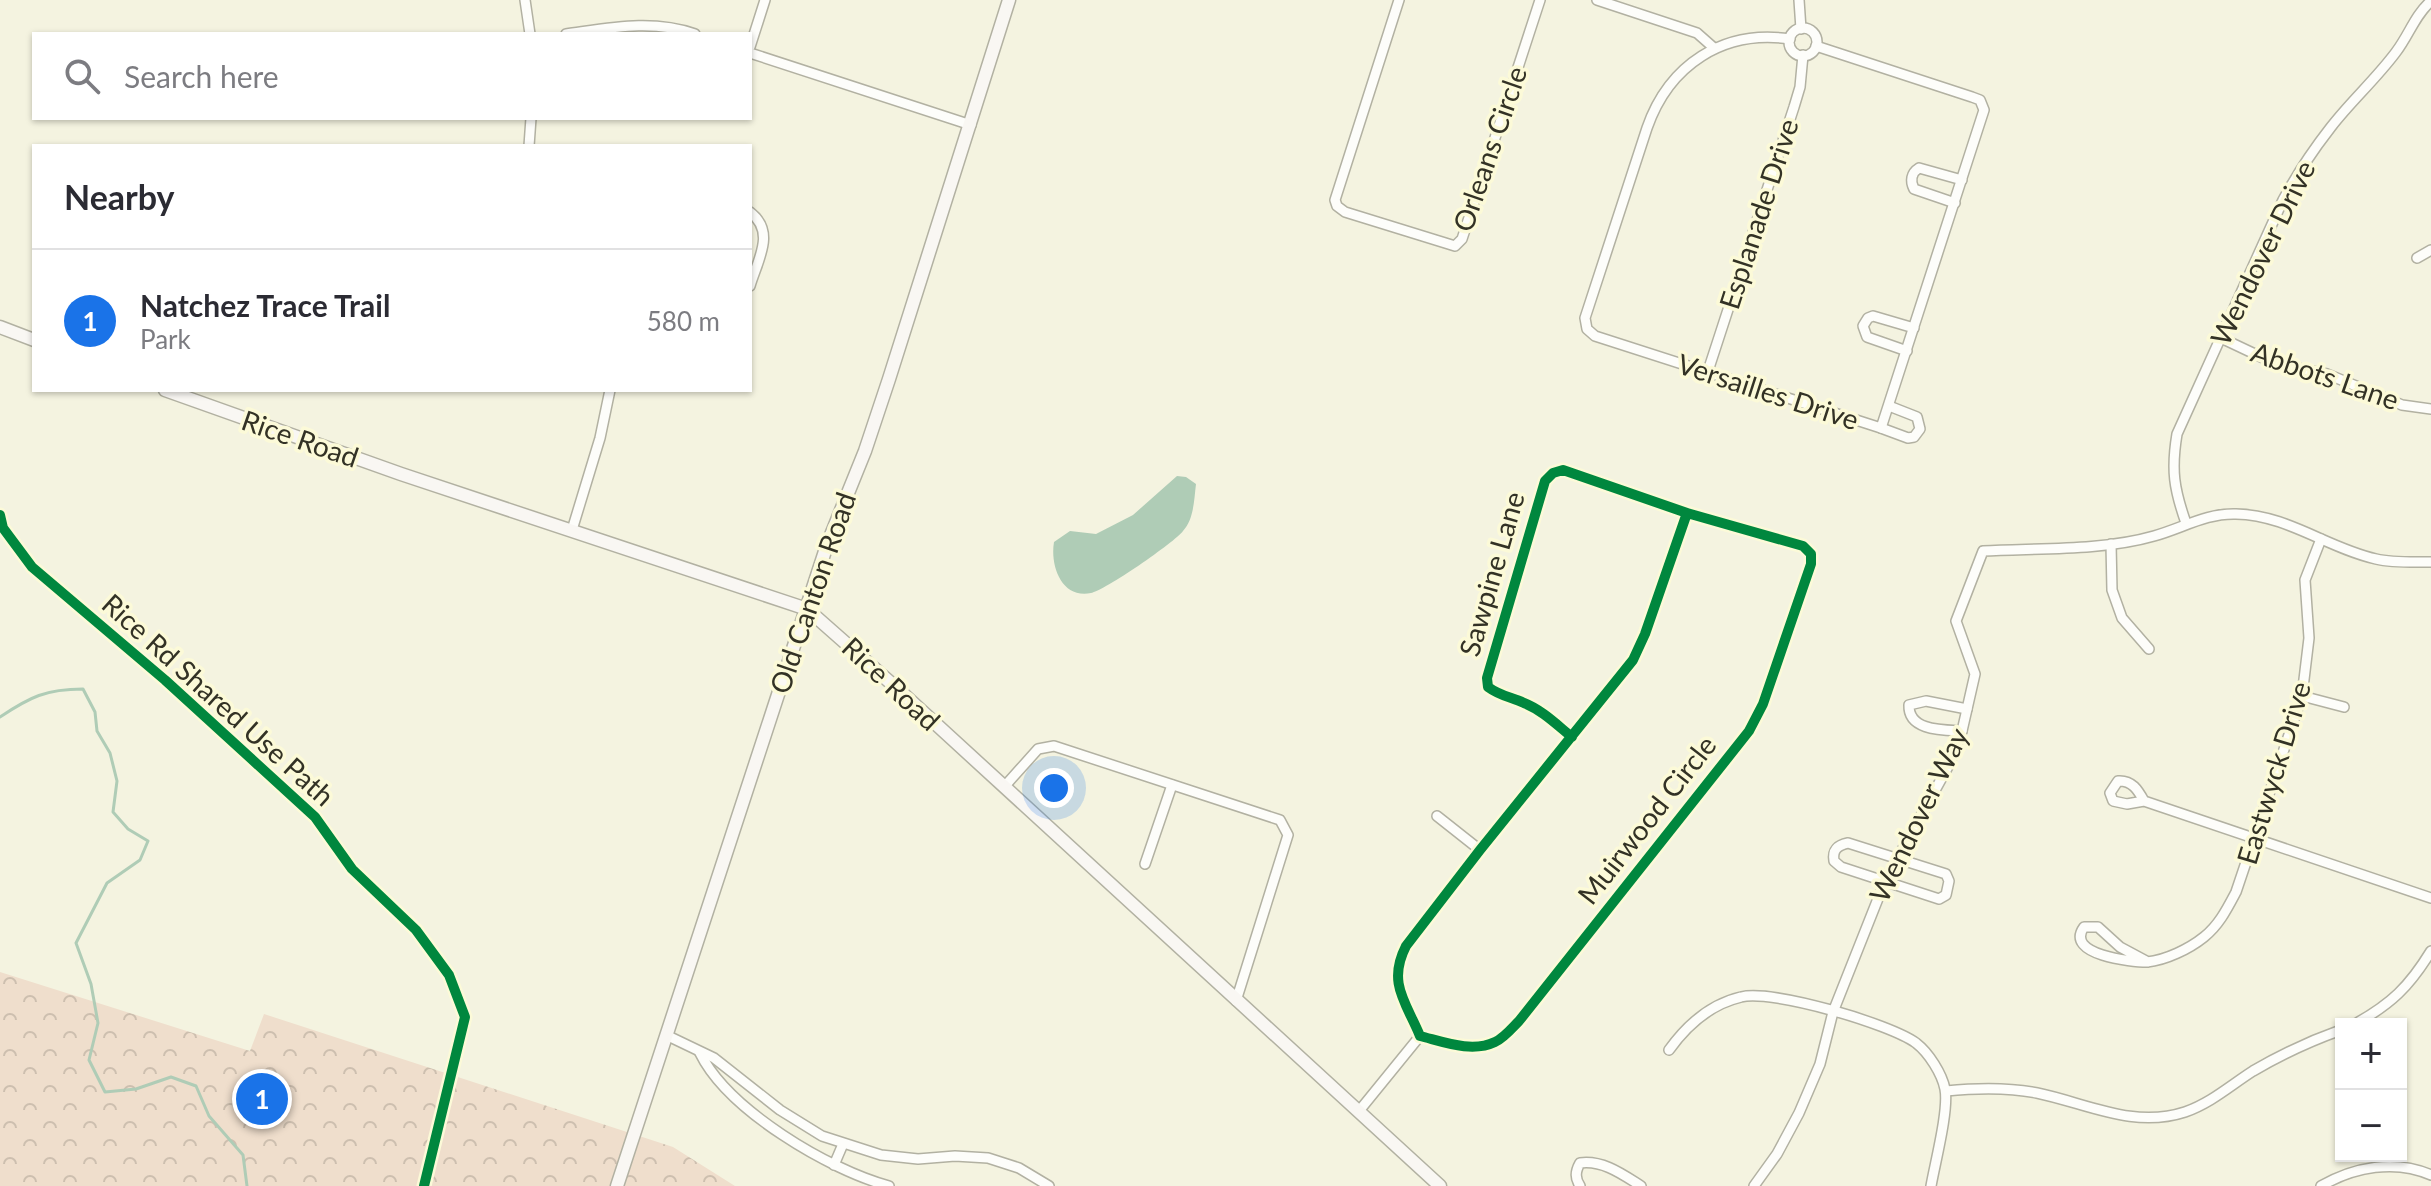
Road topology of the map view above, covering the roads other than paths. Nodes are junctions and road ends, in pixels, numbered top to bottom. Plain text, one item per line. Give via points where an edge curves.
1 (525, 0) edge
2 (765, 0) edge
3 (1009, 0) edge
4 (1399, 0) edge
5 (1540, 0) edge
6 (1597, 0) edge
7 (1799, 0) edge
8 (2431, 1) edge
9 (2421, 5) edge
10 (1801, 29) junction
11 (530, 32) edge
12 (582, 32) edge
13 (689, 32) edge
14 (1790, 39) junction
15 (752, 43) edge
16 (1816, 46) junction
17 (1714, 48) junction
18 (752, 51) edge
19 (1803, 55) junction
20 (531, 120) edge
21 (971, 125) junction
22 (529, 144) edge
23 (1962, 180) junction
24 (1955, 203) junction
25 (752, 213) edge
26 (2431, 250) edge
27 (2417, 258) dead end
28 (752, 279) edge
29 (0, 327) edge
30 (1914, 328) junction
31 (2221, 338) junction
32 (32, 339) edge
33 (1907, 351) junction
34 (1708, 371) junction
35 (171, 392) edge
36 (610, 392) edge
37 (1889, 406) junction
38 (2431, 409) edge
39 (1881, 428) junction
40 (1687, 513) junction
41 (2186, 523) junction
42 (572, 530) junction
43 (2321, 539) junction
44 (2111, 544) junction
45 (2431, 562) edge
46 (807, 609) junction
47 (2149, 649) dead end
48 (2302, 696) junction
49 (2344, 707) dead end
50 (1967, 709) junction
51 (1962, 731) junction
52 (1572, 737) junction
53 (1172, 785) junction
54 (1004, 787) junction
55 (2144, 801) dead end
56 (1437, 816) dead end
57 (2256, 837) junction
58 (1480, 850) junction
59 (1898, 857) junction
60 (1145, 864) dead end
61 (1885, 881) junction
62 (2431, 898) edge
63 (2431, 951) edge
64 (2148, 962) junction
65 (1236, 1001) junction
66 (1833, 1012) junction
67 (2366, 1018) edge
68 (2335, 1032) edge
69 (666, 1035) junction
70 (1420, 1036) junction
71 (1669, 1050) dead end
72 (700, 1053) junction
73 (1946, 1091) junction
74 (780, 1110) junction
75 (1359, 1111) junction
76 (769, 1125) junction
77 (843, 1144) junction
78 (834, 1165) junction
79 (2431, 1175) edge
80 (1756, 1185) edge
81 (617, 1186) edge
82 (889, 1186) edge
83 (1049, 1186) edge
84 (1440, 1186) edge
85 (1580, 1186) edge
86 (1641, 1186) edge
87 (1931, 1186) edge
88 (2321, 1186) edge

1 - 11 street
2 - 15 street
3 - 21 street, Old Canton Road
4 - 5 street, Orleans Circle via 1335,200 1345,212 1455,246 1462,239
6 - 17 street via 1697,33
7 - 10 street
8 - 9 street, Wendover Drive
9 - 31 street, Wendover Drive via 2399,48 2300,169
10 - 14 street
10 - 16 street via 1814,34
12 - 13 street via 637,25
14 - 17 street, Versailles Drive via 1755,38
14 - 19 street via 1792,50
16 - 19 street
16 - 23 street, Versailles Drive via 1980,100 1984,117
17 - 34 street, Versailles Drive via 1685,66 1655,106 1585,318 1595,336
18 - 21 street
19 - 34 street, Esplanade Drive via 1794,107
20 - 22 street
21 - 46 street, Old Canton Road via 865,451
23 - 24 street, Versailles Drive
23 - 24 street via 1919,168 1912,175 1914,189
24 - 30 street, Versailles Drive
25 - 28 street via 761,220 765,236
26 - 27 street
29 - 32 street
30 - 33 street, Versailles Drive
30 - 33 street via 1873,316 1863,326 1867,337
31 - 38 street, Abbots Lane via 2276,364 2327,374 2402,405
31 - 41 street, Wendover Drive via 2177,434 2172,459 2174,488
33 - 37 street, Versailles Drive
34 - 39 street, Versailles Drive
35 - 42 street, Rice Road
36 - 42 street
37 - 39 street, Versailles Drive
37 - 39 street via 1917,417 1920,429 1908,438
40 - 52 street via 1633,660
40 - 52 street, Sawpine Lane via 1563,470 1545,481 1487,678 1488,687 1498,694 1544,714
40 - 70 street, Muirwood Circle via 1803,546 1811,554 1763,704 1749,731 1519,1021 1498,1041 1480,1047
41 - 43 street, Wendover Way via 2236,514 2281,520
41 - 44 street, Wendover Way via 2155,536
42 - 46 street, Rice Road
43 - 45 street, Wendover Way via 2376,559
43 - 48 street, Eastwyck Drive via 2305,580 2309,638
44 - 47 street via 2112,590 2122,618
44 - 50 street, Wendover Way via 1983,551 1956,621 1975,674
46 - 54 street, Rice Road
46 - 69 street, Old Canton Road
48 - 49 street
48 - 57 street, Eastwyck Drive
50 - 51 street, Wendover Way
50 - 51 street via 1926,701 1909,705 1918,723
51 - 59 street, Wendover Way
52 - 58 street
53 - 54 street via 1054,746 1038,749
53 - 60 street
53 - 65 street via 1280,820 1288,835
54 - 65 street, Rice Road
55 - 57 street
56 - 58 street
57 - 62 street
57 - 64 street, Eastwyck Drive via 2222,919 2175,955
58 - 70 street via 1398,962 1399,990
59 - 61 street, Wendover Way
59 - 61 street via 1848,843 1835,849 1834,861 1841,867
59 - 61 street via 1946,874 1946,895 1939,899
61 - 66 street, Wendover Way
63 - 67 street via 2413,981
64 - 64 street, Eastwyck Drive via 2102,956 2085,943 2081,932 2098,927
65 - 75 street, Rice Road
66 - 71 street via 1774,996 1743,996 1713,1008 1683,1030
66 - 73 street via 1918,1044 1936,1066
66 - 80 street, Wendover Way via 1820,1064 1799,1113
68 - 73 street via 2296,1046 2185,1112 2144,1117 2099,1112 2037,1093
69 - 72 street
69 - 81 street, Old Canton Road
70 - 75 street
72 - 74 street via 714,1058
72 - 76 street via 707,1067
73 - 87 street
74 - 76 street
74 - 77 street
75 - 84 street, Rice Road
76 - 78 street
77 - 78 street
77 - 83 street via 918,1159 988,1158
78 - 82 street
79 - 88 street via 2390,1166 2359,1169
85 - 86 street via 1576,1170 1580,1163 1590,1162

